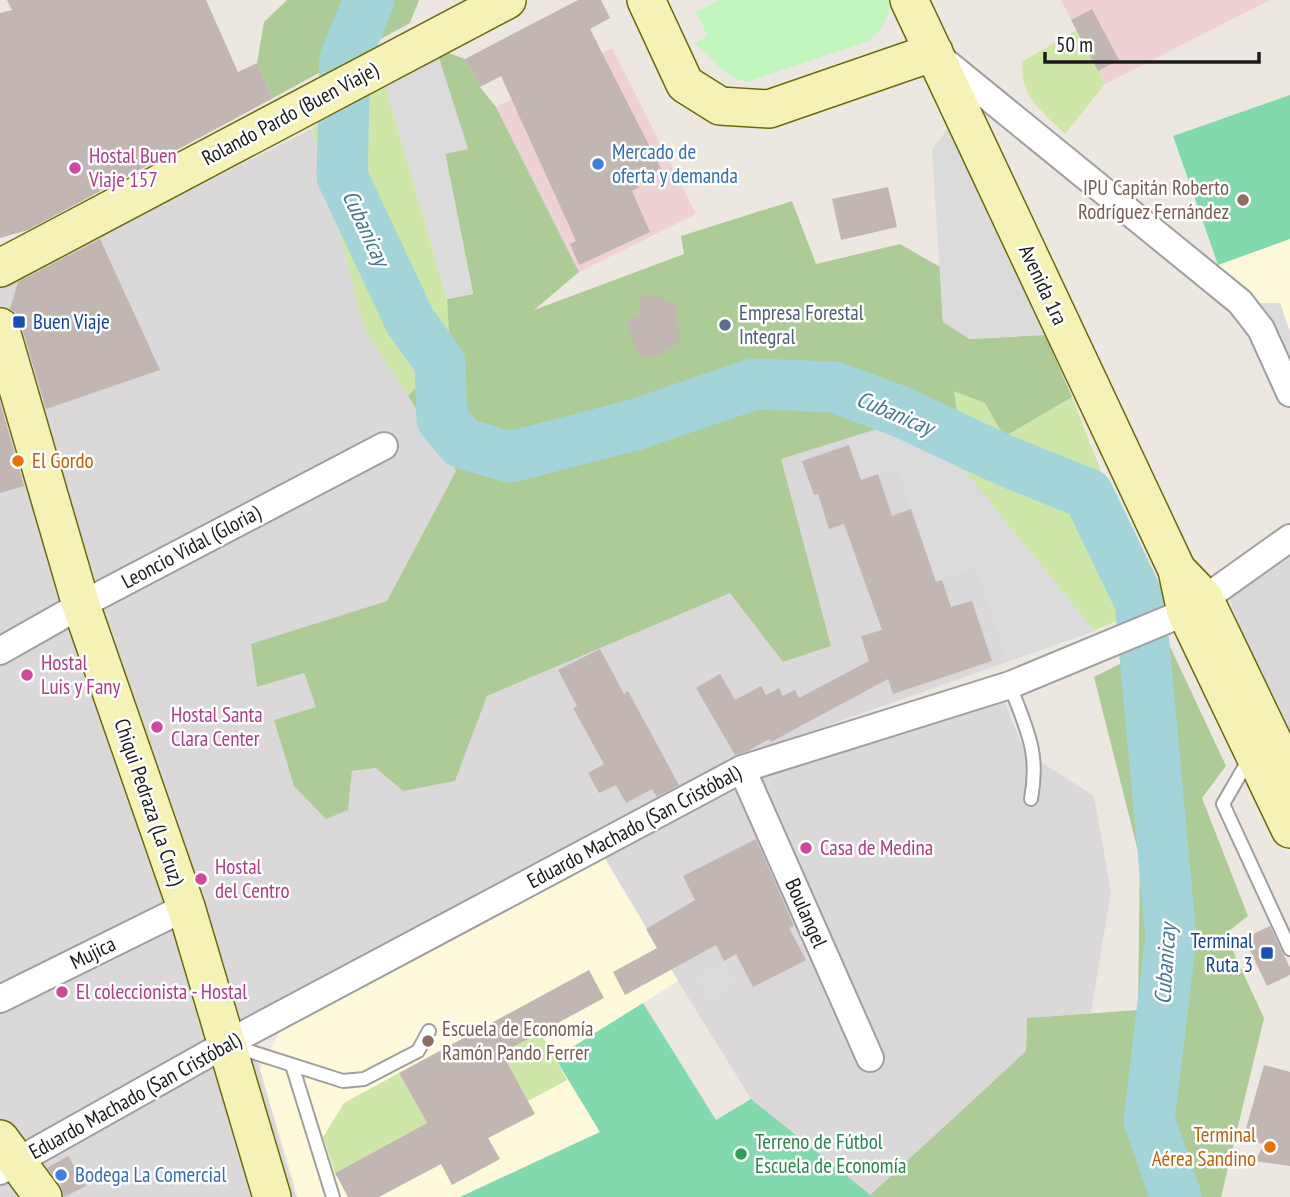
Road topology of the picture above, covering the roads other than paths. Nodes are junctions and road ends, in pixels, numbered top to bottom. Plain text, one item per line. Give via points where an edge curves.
1 (507, 0) edge
2 (646, 0) edge
3 (909, 0) edge
4 (934, 52) junction
5 (0, 268) edge
6 (0, 327) edge
7 (1290, 393) edge
8 (384, 446) dead end
9 (1290, 538) edge
10 (81, 605) junction
11 (1186, 609) junction
12 (0, 651) edge
13 (1010, 685) junction
14 (1253, 752) junction
15 (742, 769) junction
16 (1290, 777) edge
17 (1031, 799) dead end
18 (1290, 829) edge
19 (186, 908) junction
20 (1290, 949) edge
21 (0, 999) edge
22 (429, 1031) dead end
23 (226, 1044) junction
24 (870, 1058) dead end
25 (292, 1065) junction
26 (6, 1157) edge
27 (43, 1197) edge
28 (272, 1197) edge
29 (333, 1197) edge

1 - 5 main road, Rolando Pardo (Buen Viaje)
2 - 4 main road via 685,83 720,106 769,109
3 - 4 main road, Avenida 1ra
4 - 7 street via 1240,302 1261,329
4 - 11 main road, Avenida 1ra via 1177,570
6 - 10 main road, Chiqui Pedraza (La Cruz)
8 - 10 street, Leoncio Vidal (Gloria)
9 - 11 street, Eduardo Machado (San Cristóbal)
10 - 12 street, Leoncio Vidal (Gloria)
10 - 19 main road, Chiqui Pedraza (La Cruz)
11 - 13 street, Eduardo Machado (San Cristóbal)
11 - 14 main road, Avenida 1ra
11 - 16 main road, Avenida 1ra
13 - 15 street, Eduardo Machado (San Cristóbal)
13 - 17 lane via 1034,757
14 - 18 main road, Avenida 1ra
14 - 20 lane via 1223,804
15 - 23 street, Eduardo Machado (San Cristóbal)
15 - 24 street, Boulangel
19 - 21 street, Mujica
19 - 23 main road, Chiqui Pedraza (La Cruz)
22 - 25 lane via 418,1051 364,1079 343,1081
23 - 25 lane
23 - 26 street, Eduardo Machado (San Cristóbal)
23 - 28 main road, Chiqui Pedraza (La Cruz)
25 - 29 lane
26 - 27 main road

